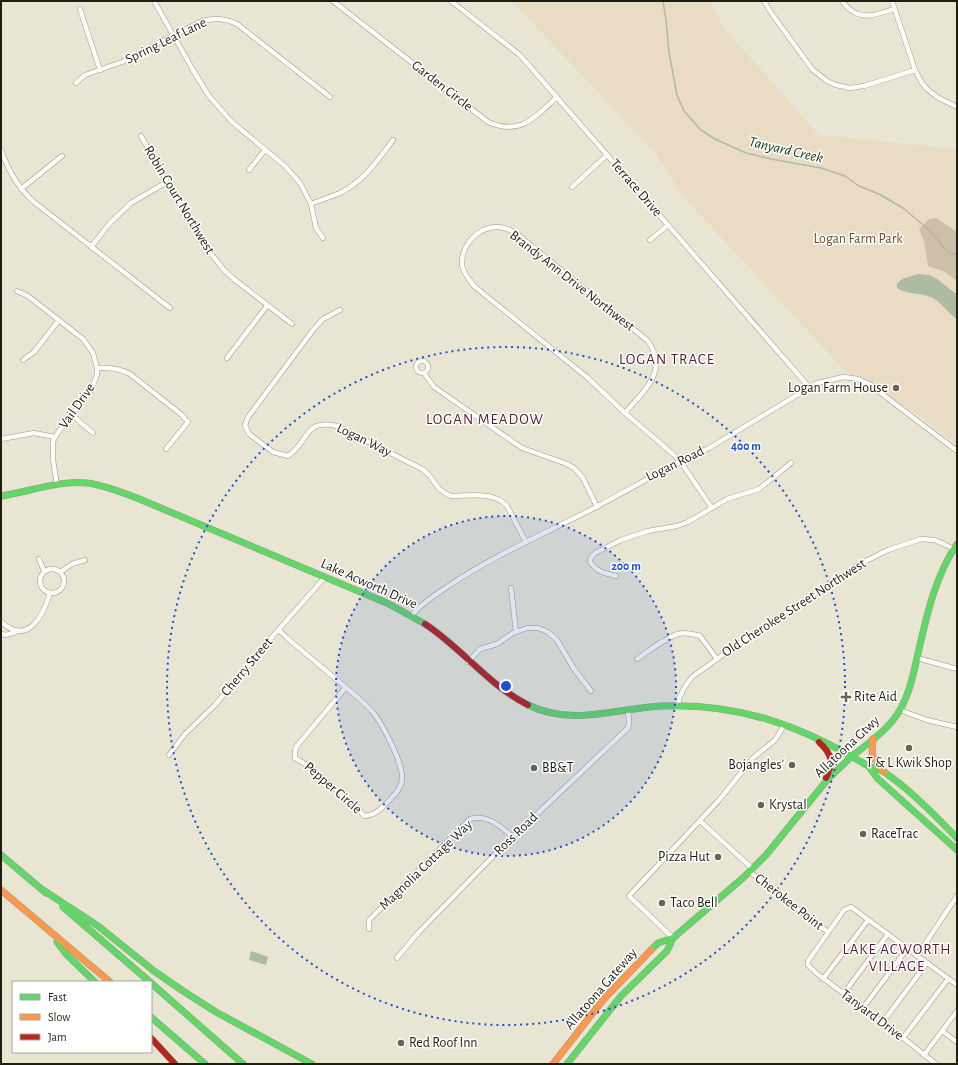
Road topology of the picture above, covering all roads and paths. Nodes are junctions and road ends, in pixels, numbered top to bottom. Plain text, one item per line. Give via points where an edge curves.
1 (154, 1) edge
2 (333, 1) edge
3 (451, 1) edge
4 (764, 1) edge
5 (842, 1) edge
6 (892, 1) edge
7 (80, 9) dead end
8 (894, 9) junction
9 (174, 35) junction
10 (100, 70) junction
11 (915, 70) junction
12 (76, 83) dead end
13 (330, 97) dead end
14 (557, 97) junction
15 (957, 107) edge
16 (141, 136) dead end
17 (393, 140) dead end
18 (1, 150) edge
19 (265, 150) junction
20 (608, 155) junction
21 (62, 156) dead end
22 (250, 170) dead end
23 (166, 182) junction
24 (572, 187) dead end
25 (21, 189) junction
26 (311, 204) junction
27 (668, 225) junction
28 (323, 238) dead end
29 (650, 240) dead end
30 (91, 247) junction
31 (17, 291) dead end
32 (267, 306) junction
33 (170, 308) dead end
34 (340, 310) dead end
35 (59, 320) junction
36 (292, 324) dead end
37 (226, 358) dead end
38 (23, 360) dead end
39 (97, 368) junction
40 (424, 373) dead end
41 (809, 387) junction
42 (625, 414) junction
43 (72, 415) junction
44 (93, 432) dead end
45 (55, 437) junction
46 (1, 438) edge
47 (166, 449) dead end
48 (957, 451) edge
49 (680, 461) junction
50 (792, 463) dead end
51 (57, 485) junction
52 (1, 496) edge
53 (597, 506) junction
54 (712, 508) junction
55 (526, 542) junction
56 (955, 546) edge
57 (39, 559) dead end
58 (85, 560) dead end
59 (44, 571) junction
60 (60, 572) junction
61 (616, 576) dead end
62 (325, 577) junction
63 (511, 588) dead end
64 (50, 593) junction
65 (412, 615) junction
66 (1, 622) edge
67 (279, 630) junction
68 (18, 631) junction
69 (516, 632) junction
70 (1, 634) edge
71 (717, 658) junction
72 (918, 658) junction
73 (636, 659) dead end
74 (468, 662) junction
75 (957, 669) edge
76 (346, 687) junction
77 (591, 691) dead end
78 (678, 706) junction
79 (628, 710) junction
80 (900, 710) junction
81 (785, 724) junction
82 (957, 727) edge
83 (815, 738) junction
84 (873, 739) junction
85 (169, 755) dead end
86 (852, 756) junction
87 (869, 767) junction
88 (884, 772) junction
89 (823, 784) junction
90 (700, 821) junction
91 (513, 837) junction
92 (957, 838) edge
93 (957, 850) edge
94 (1, 855) edge
95 (752, 870) junction
96 (1, 890) edge
97 (43, 890) junction
98 (957, 896) edge
99 (868, 920) junction
100 (369, 929) dead end
101 (50, 932) junction
102 (828, 932) junction
103 (888, 934) junction
104 (673, 938) junction
105 (907, 949) junction
106 (917, 956) junction
107 (397, 958) dead end
108 (927, 964) junction
109 (823, 979) junction
110 (948, 979) junction
111 (94, 981) edge
112 (109, 981) edge
113 (150, 981) edge
114 (152, 983) edge
115 (957, 985) edge
116 (844, 993) junction
117 (863, 1008) junction
118 (957, 1011) edge
119 (152, 1018) edge
120 (883, 1022) junction
121 (942, 1031) junction
122 (903, 1038) junction
123 (152, 1039) edge
124 (957, 1042) edge
125 (924, 1055) junction
126 (175, 1064) edge
127 (205, 1064) edge
128 (243, 1064) edge
129 (312, 1064) edge
130 (553, 1064) edge
131 (567, 1064) edge
132 (936, 1064) edge

1 - 9 street
2 - 14 street, Garden Circle via 488,122 509,128 524,125
3 - 14 street, Terrace Drive via 520,55
4 - 11 street via 812,69 836,86 864,86
5 - 8 street via 853,13 864,16
6 - 8 street
7 - 10 street
8 - 11 street
9 - 10 street, Spring Leaf Lane via 122,62
9 - 13 street, Spring Leaf Lane via 202,21 213,18 229,20
9 - 19 street via 209,96 232,122
10 - 12 street, Spring Leaf Lane via 85,75
11 - 15 street via 931,93
14 - 20 street, Terrace Drive
16 - 23 street, Robin Court Northwest
17 - 26 street via 372,168 356,183
18 - 25 street
19 - 22 street
19 - 26 street via 294,174
20 - 24 street
20 - 27 street, Terrace Drive
21 - 25 street
23 - 30 street via 131,203 110,223
23 - 32 street, Robin Court Northwest via 212,256 235,280
25 - 30 street
26 - 28 street via 316,228
27 - 29 street
27 - 41 street, Terrace Drive
30 - 33 street
31 - 35 street, Vail Drive via 28,296
32 - 36 street, Robin Court Northwest
32 - 37 street
34 - 55 street, Logan Way via 323,319 313,330 248,417 245,425 249,434 273,452 288,456 296,451 314,427 321,424 337,426 422,469 446,494 490,496 503,501
35 - 38 street via 34,352
35 - 39 street, Vail Drive via 89,346
39 - 43 street, Vail Drive via 92,389
39 - 47 street via 114,368 130,374 188,422
40 - 53 street via 434,387 516,444 574,468 583,478
41 - 48 street, Logan Road via 844,377 858,379 869,384
41 - 49 street, Logan Road via 715,444
42 - 42 street, Brandy Ann Drive Northwest via 588,378 474,286 465,273 462,261 470,240 478,233 497,227 517,234 648,341 656,357 655,374
42 - 49 street, Brandy Ann Drive Northwest
43 - 44 street
43 - 45 street, Vail Drive
45 - 46 street via 34,433
45 - 51 street, Vail Drive via 53,460
49 - 53 street, Logan Road
49 - 54 street, Brandy Ann Drive Northwest
50 - 54 street via 759,489 727,499
51 - 52 main road, Lake Acworth Drive
51 - 62 main road, Lake Acworth Drive via 86,483 117,490
53 - 55 street, Logan Road
54 - 61 street via 688,522 621,540 592,556 590,562 596,569
55 - 65 street, Logan Road via 465,575 439,592
56 - 71 street, Old Cherokee Street Northwest via 926,538 868,559
56 - 72 main road, Allatoona Gtwy via 938,582
57 - 59 street
58 - 60 street via 72,564
59 - 60 street via 54,568
59 - 64 street via 39,582 43,590
60 - 64 street via 64,583 59,591
62 - 65 main road, Lake Acworth Drive
62 - 67 street, Cherry Street
63 - 69 street
64 - 68 street via 42,614 33,626
65 - 74 main road, Lake Acworth Drive
66 - 68 street
67 - 76 street, Pepper Circle
67 - 85 street, Cherry Street
68 - 70 street
69 - 74 street via 497,644 480,649
69 - 77 street via 538,628 548,632 557,640
71 - 73 street via 700,636 678,634
71 - 78 street, Old Cherokee Street Northwest via 687,682
72 - 75 street
72 - 80 main road, Allatoona Gtwy
74 - 79 main road, Lake Acworth Drive via 498,688 550,713 570,717
76 - 76 street, Pepper Circle via 380,721 402,773 399,789 376,814 371,816 364,816 356,806 295,758 296,747
78 - 79 main road, Lake Acworth Drive
78 - 81 main road, Lake Acworth Drive via 731,711
79 - 91 street, Ross Road via 628,728
80 - 82 street
80 - 84 main road, Allatoona Gtwy
81 - 83 main road, Lake Acworth Drive
81 - 90 street via 775,740 752,758
83 - 86 main road, Lake Acworth Drive
83 - 89 main road via 831,757 829,773
84 - 86 main road, Allatoona Gtwy
84 - 88 main road via 872,755
86 - 87 main road, Lake Acworth Drive
86 - 89 main road, Allatoona Gtwy
87 - 88 main road, Lake Acworth Drive
87 - 93 main road, Lake Acworth Drive via 878,779
88 - 92 main road, Lake Acworth Drive via 918,800
89 - 95 main road, Allatoona Gtwy
90 - 95 street, Cherokee Point
90 - 104 street via 629,896
91 - 100 street, Magnolia Cottage Way via 488,819 478,816 470,819 369,920
91 - 107 street, Ross Road via 418,932
94 - 97 main road
95 - 102 street, Cherokee Point
95 - 104 main road, Allatoona Gtwy
96 - 101 main road
97 - 113 main road
97 - 129 main road via 98,926 183,991 216,1012
98 - 106 street
99 - 102 street via 851,907 844,910
99 - 103 street
99 - 109 street
101 - 111 main road via 66,954
101 - 112 main road
102 - 109 street, Tanyard Drive via 808,965
103 - 105 street
103 - 116 street
104 - 130 main road, Allatoona Gateway via 658,943 632,968 603,1000
104 - 131 main road, Allatoona Gateway via 667,951 621,996
105 - 106 street
105 - 117 street
106 - 108 street
108 - 110 street
108 - 120 street
109 - 116 street, Tanyard Drive
110 - 115 street
110 - 122 street
114 - 128 main road
116 - 117 street, Tanyard Drive
117 - 120 street, Tanyard Drive
118 - 121 street
119 - 127 main road
120 - 122 street, Tanyard Drive
121 - 124 street
121 - 125 street
122 - 125 street, Tanyard Drive
123 - 126 main road
125 - 132 street, Tanyard Drive

